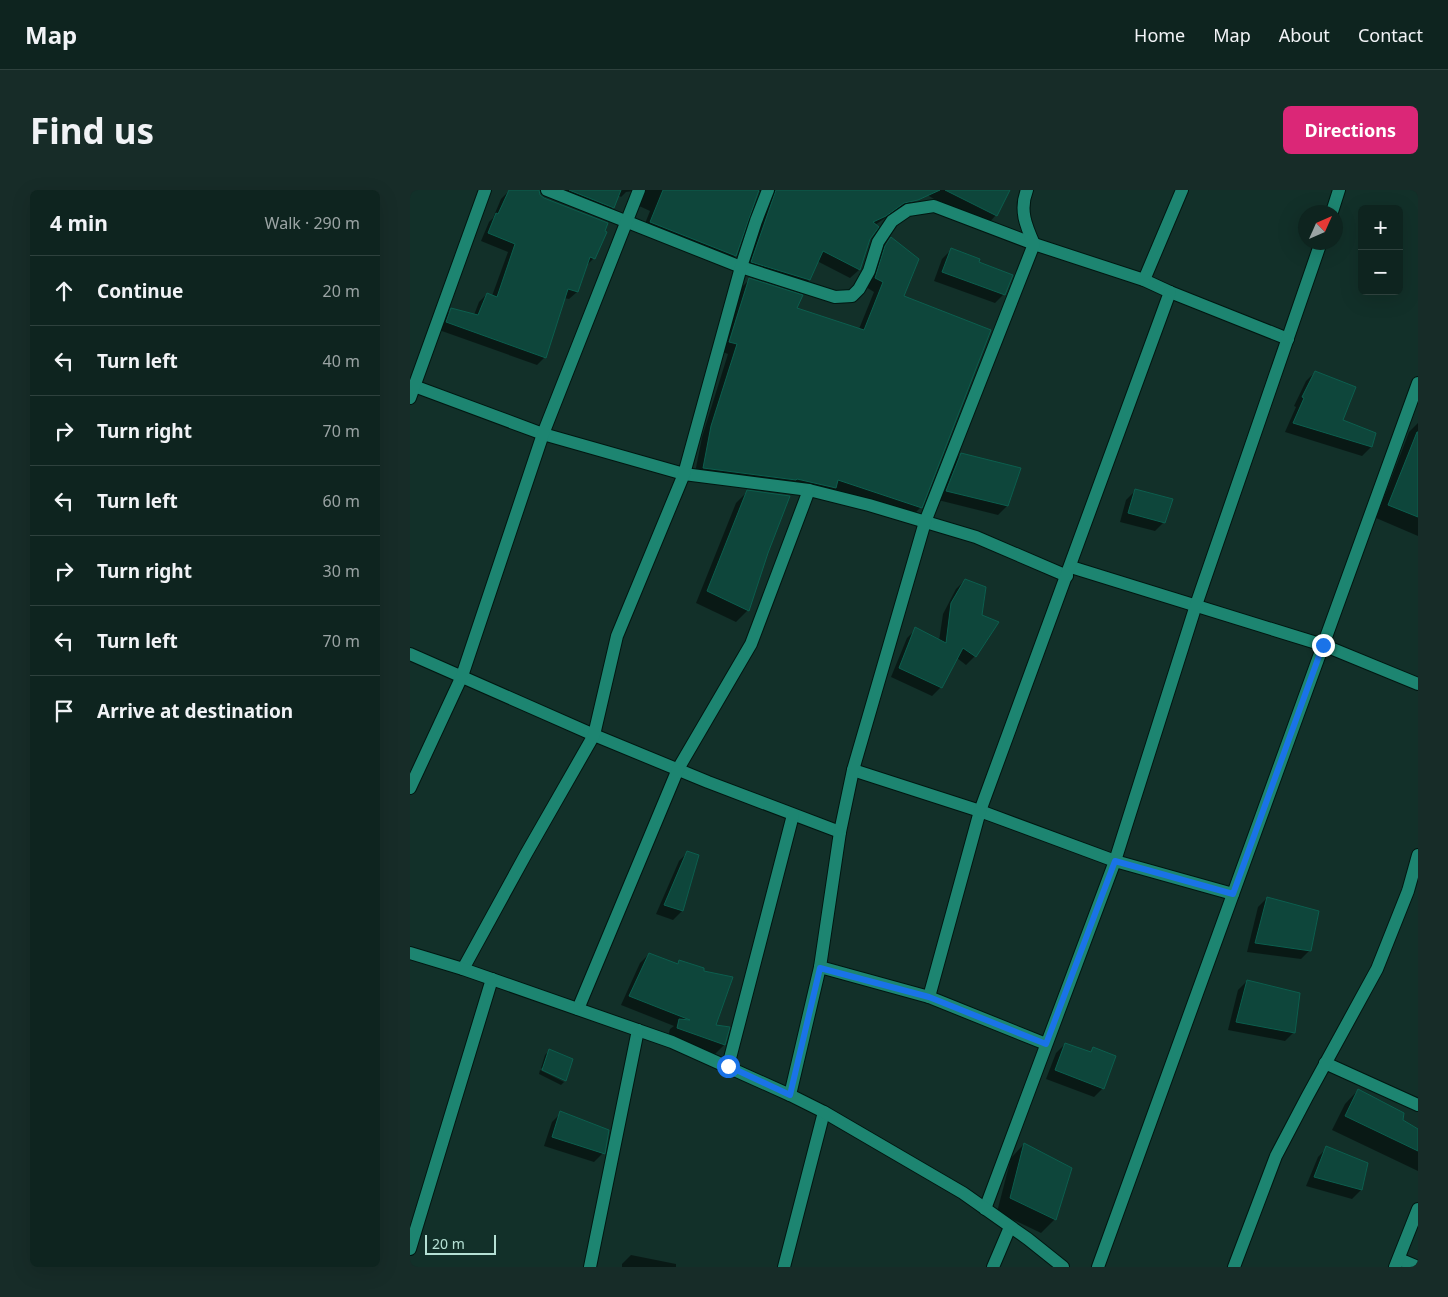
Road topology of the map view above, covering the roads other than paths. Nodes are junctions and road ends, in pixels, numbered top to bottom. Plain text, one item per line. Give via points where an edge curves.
1 (485, 190) edge
2 (547, 190) edge
3 (639, 190) edge
4 (768, 190) edge
5 (1026, 190) edge
6 (1182, 190) edge
7 (1339, 190) edge
8 (1334, 205) edge
9 (626, 220) junction
10 (1034, 244) junction
11 (1318, 250) edge
12 (741, 267) junction
13 (1144, 280) junction
14 (1170, 292) junction
15 (1288, 339) junction
16 (1418, 384) edge
17 (412, 392) edge
18 (542, 434) junction
19 (684, 474) junction
20 (809, 490) junction
21 (925, 522) junction
22 (1069, 571) junction
23 (1196, 605) junction
24 (1323, 645) junction
25 (410, 654) edge
26 (462, 676) junction
27 (1418, 684) edge
28 (594, 735) junction
29 (678, 769) junction
30 (853, 770) junction
31 (410, 788) edge
32 (980, 811) junction
33 (794, 815) junction
34 (840, 832) junction
35 (1418, 855) edge
36 (1115, 861) junction
37 (1233, 894) junction
38 (410, 953) edge
39 (820, 968) junction
40 (463, 970) junction
41 (492, 980) junction
42 (929, 997) junction
43 (578, 1009) junction
44 (638, 1030) junction
45 (1046, 1044) junction
46 (1325, 1063) junction
47 (728, 1066) junction
48 (790, 1095) junction
49 (1418, 1105) edge
50 (824, 1112) junction
51 (985, 1209) junction
52 (1418, 1209) edge
53 (1010, 1227) junction
54 (410, 1249) edge
55 (1397, 1263) edge
56 (590, 1267) edge
57 (784, 1267) edge
58 (993, 1267) edge
59 (1063, 1267) edge
60 (1098, 1267) edge
61 (1234, 1267) edge
62 (1418, 1267) edge

1 - 17 street
2 - 9 street
3 - 9 street
4 - 12 street
5 - 10 street via 1024,221
6 - 13 street
7 - 8 street
9 - 12 street
9 - 18 street
10 - 12 street via 934,206 908,210 892,221 878,242 869,271 852,296 835,297
10 - 13 street
10 - 21 street
11 - 15 street
12 - 19 street
13 - 14 street
14 - 15 street
14 - 22 street
15 - 23 street
16 - 24 street
17 - 18 street
18 - 19 street
18 - 26 street
19 - 20 street
19 - 28 street via 617,636
20 - 21 street
20 - 29 street via 750,644
21 - 22 street
21 - 30 street
22 - 23 street
22 - 32 street
23 - 24 street
23 - 36 street
24 - 27 street
24 - 37 street
25 - 26 street
26 - 28 street
26 - 31 street
28 - 29 street
28 - 40 street
29 - 33 street
29 - 43 street
30 - 32 street
30 - 34 street
32 - 36 street
32 - 42 street
33 - 34 street
33 - 47 street
34 - 39 street
35 - 46 street via 1408,891 1377,969
36 - 37 street
36 - 45 street
37 - 60 street
38 - 40 street
39 - 42 street
39 - 48 street
40 - 41 street
41 - 43 street
41 - 54 street
42 - 45 street
43 - 44 street
44 - 47 street
44 - 56 street
45 - 51 street
46 - 49 street
46 - 61 street via 1276,1156
47 - 48 street
48 - 50 street
50 - 51 street
50 - 57 street
51 - 53 street
52 - 55 street
53 - 58 street
53 - 59 street
55 - 62 street

